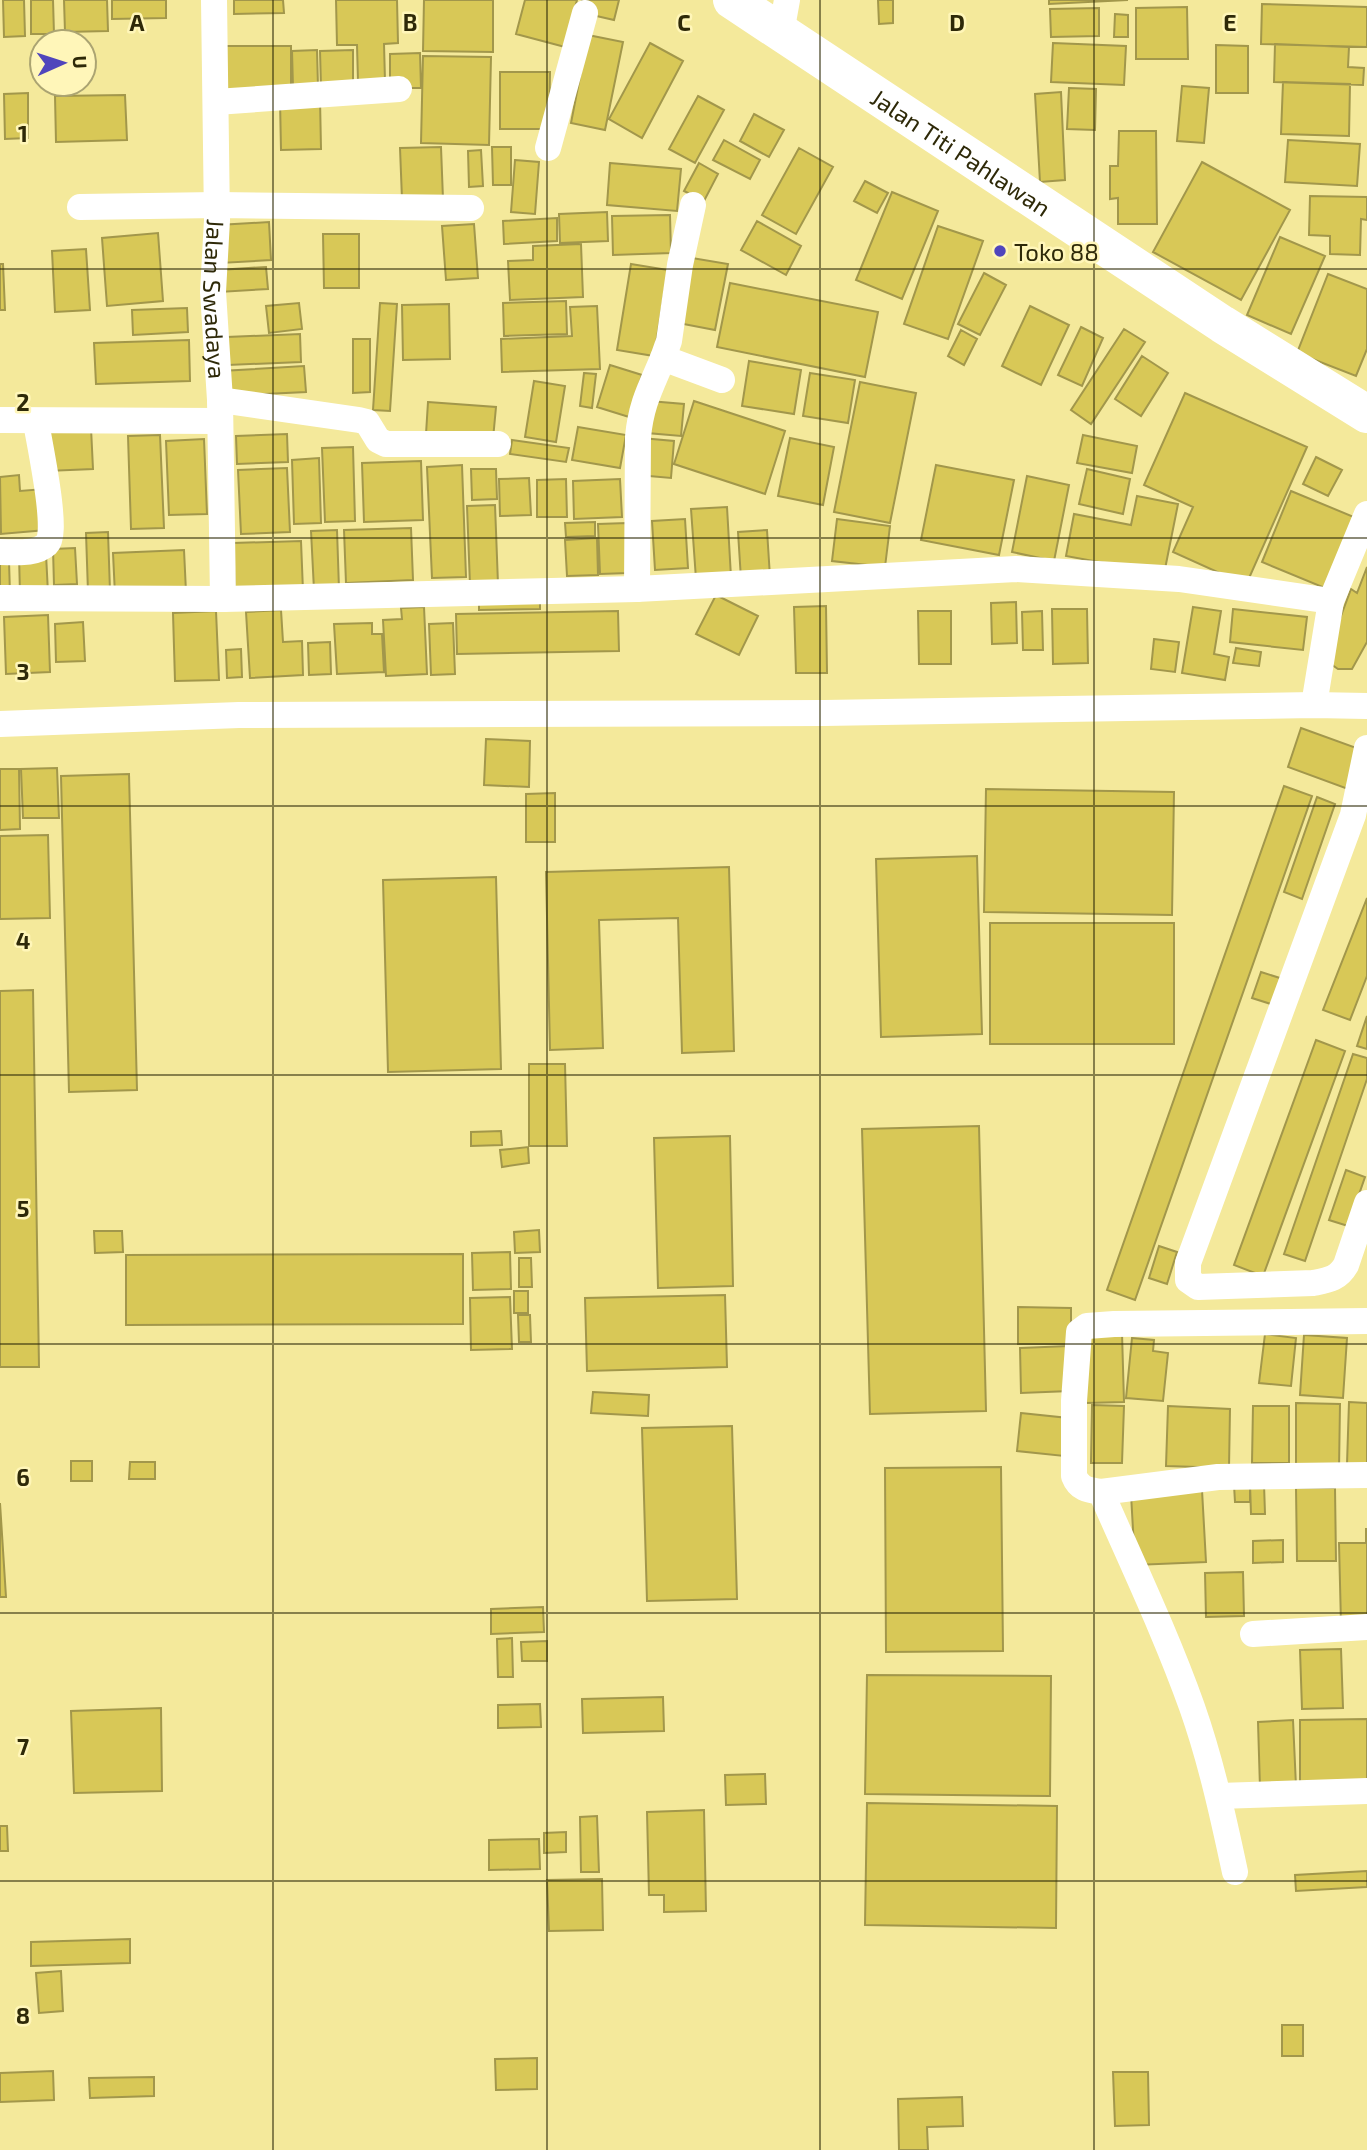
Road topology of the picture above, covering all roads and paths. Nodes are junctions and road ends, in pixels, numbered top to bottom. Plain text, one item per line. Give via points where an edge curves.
1 (214, 0) edge
2 (732, 0) edge
3 (585, 13) dead end
4 (784, 16) edge
5 (399, 89) dead end
6 (216, 102) junction
7 (548, 148) dead end
8 (217, 205) junction
9 (693, 205) dead end
10 (80, 206) dead end
11 (471, 208) dead end
12 (663, 358) junction
13 (722, 380) dead end
14 (220, 410) junction
15 (1367, 414) edge
16 (0, 420) edge
17 (36, 422) junction
18 (498, 444) dead end
19 (1367, 514) edge
20 (0, 552) edge
21 (637, 589) junction
22 (0, 597) edge
23 (223, 599) junction
24 (1331, 601) junction
25 (1314, 705) junction
26 (1367, 706) edge
27 (0, 724) edge
28 (1367, 748) edge
29 (1367, 1203) edge
30 (1367, 1321) edge
31 (1367, 1475) edge
32 (1101, 1492) junction
33 (1367, 1627) edge
34 (1252, 1634) dead end
35 (1367, 1791) edge
36 (1219, 1796) junction
37 (1235, 1872) dead end

1 - 6 street, Jalan Swadaya
2 - 4 main road, Jalan Titi Pahlawan
3 - 7 street
4 - 15 main road, Jalan Titi Pahlawan via 1211,317
5 - 6 street
6 - 8 street, Jalan Swadaya
8 - 10 street
8 - 11 street
8 - 14 street, Jalan Swadaya via 213,292
9 - 12 street
12 - 13 street
12 - 21 street via 640,415
14 - 17 street
14 - 18 street via 359,420 367,422 386,444
14 - 23 street, Jalan Swadaya
16 - 17 street
17 - 20 street via 52,537 39,550
19 - 24 street
21 - 23 street
21 - 24 street via 1016,569 1179,579
22 - 23 street
24 - 25 street
25 - 26 street
25 - 27 street via 239,715
28 - 29 street via 1353,815 1188,1263 1188,1280 1198,1287 1331,1280 1346,1265
30 - 32 street via 1114,1324 1081,1329 1074,1476 1079,1486
31 - 32 street via 1218,1477
32 - 36 street via 1192,1707
33 - 34 street
35 - 36 street
36 - 37 street

